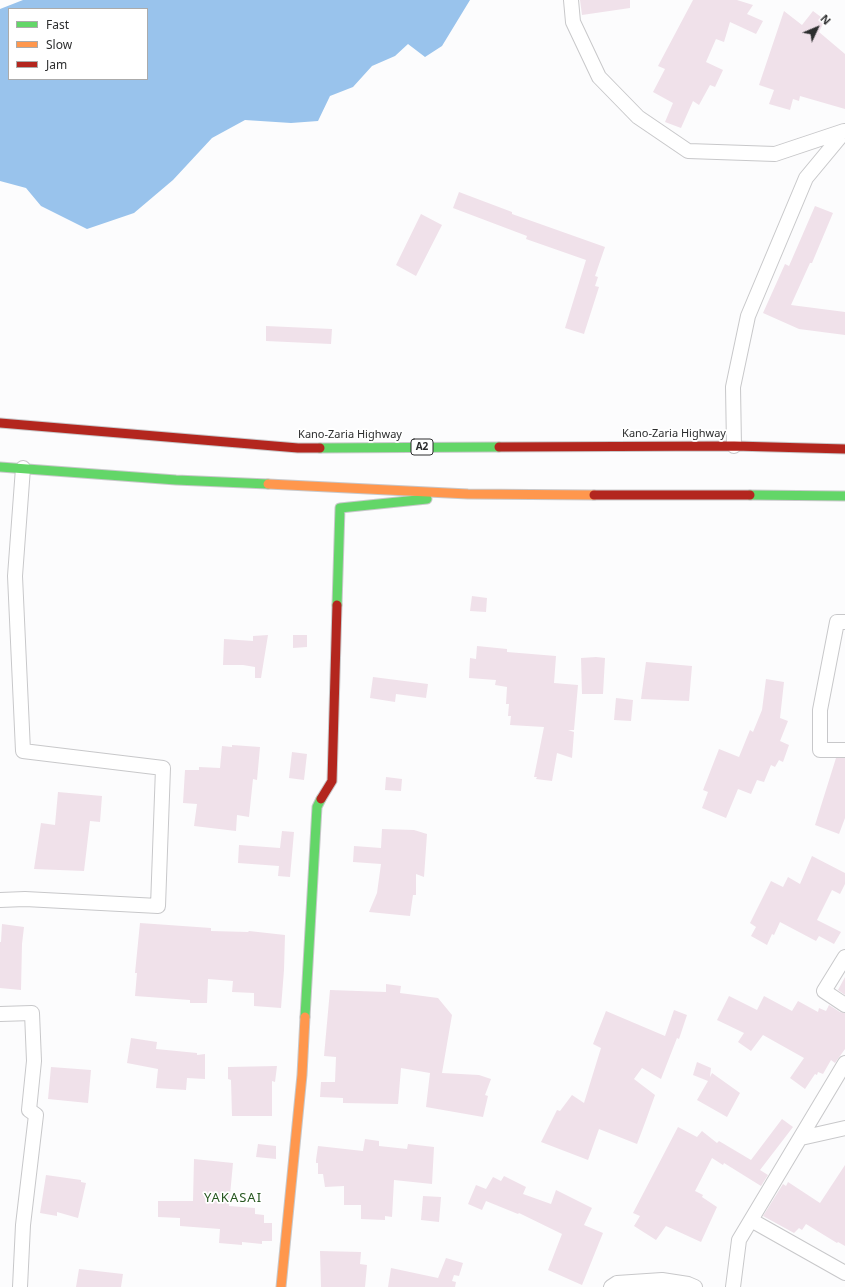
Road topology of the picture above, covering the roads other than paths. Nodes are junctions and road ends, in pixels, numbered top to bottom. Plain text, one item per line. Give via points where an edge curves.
1 (571, 0) edge
2 (844, 131) edge
3 (0, 423) edge
4 (734, 446) junction
5 (845, 449) edge
6 (0, 467) edge
7 (23, 468) junction
8 (468, 494) junction
9 (845, 496) edge
10 (845, 622) edge
11 (845, 750) edge
12 (0, 900) edge
13 (845, 957) edge
14 (845, 1004) edge
15 (0, 1014) edge
16 (845, 1063) edge
17 (845, 1128) edge
18 (801, 1138) junction
19 (751, 1220) junction
20 (845, 1273) edge
21 (20, 1287) edge
22 (281, 1287) edge
23 (611, 1287) edge
24 (695, 1287) edge
25 (733, 1287) edge

1 - 2 street via 573,22 599,77 638,116 688,151 775,154
2 - 4 street via 806,178 748,316 733,387
3 - 4 main road, Kano-Zaria Highway / A2 via 298,448
4 - 5 main road, Kano-Zaria Highway / A2
6 - 7 main road
7 - 8 main road via 176,480
7 - 12 street via 15,576 23,751 163,768 158,906
8 - 9 main road
8 - 22 main road via 340,508 332,781 317,806 302,1076
10 - 11 street via 837,622 820,710 820,750
13 - 14 street via 824,991
15 - 21 street via 32,1013 34,1061 29,1110 36,1115 23,1225
16 - 18 street
17 - 18 street
18 - 19 street
19 - 20 street
19 - 25 street via 739,1240
23 - 24 street via 616,1283 662,1280

